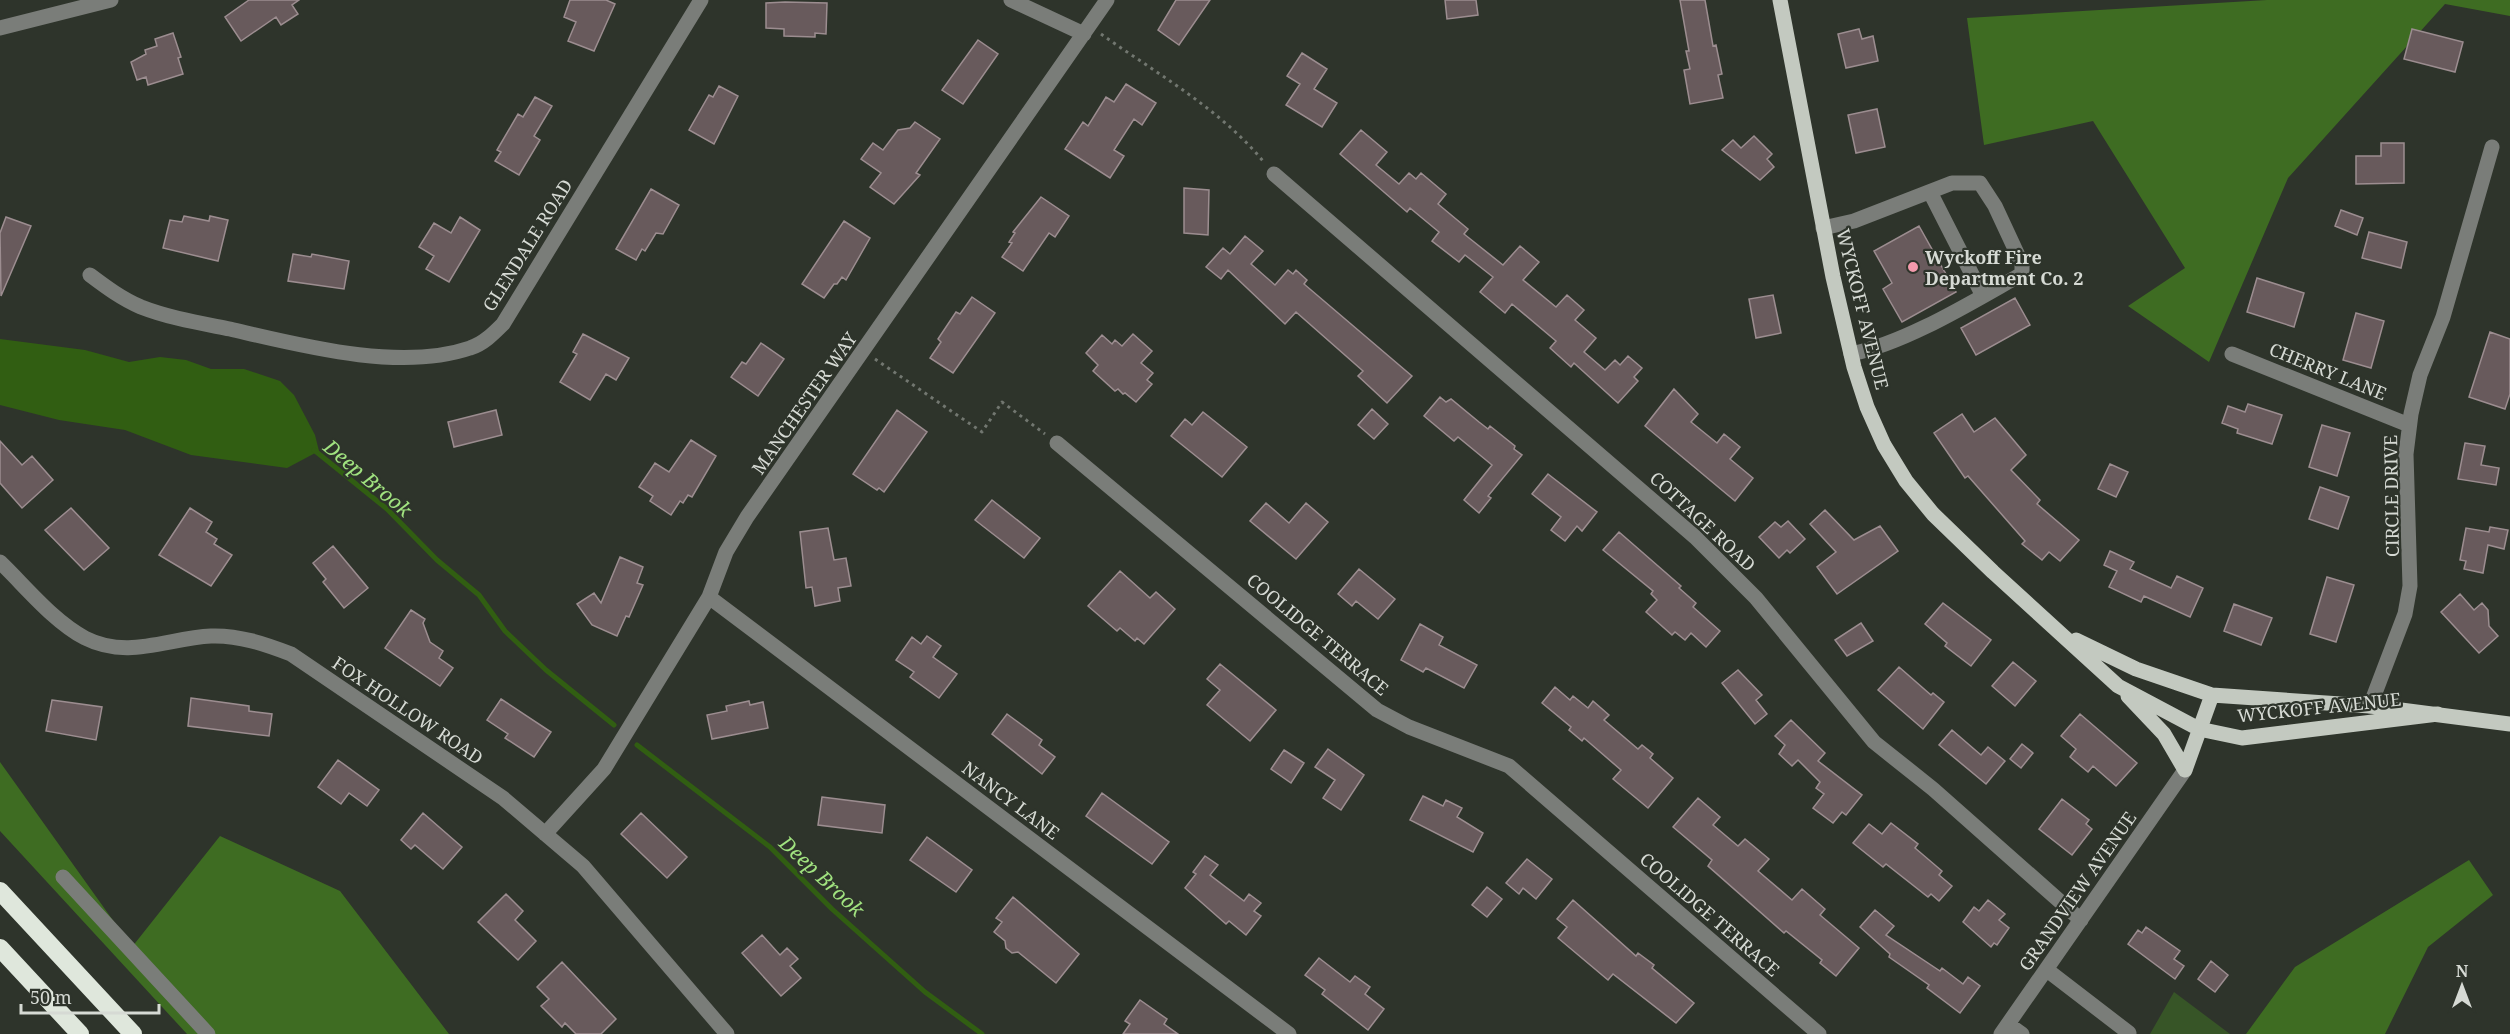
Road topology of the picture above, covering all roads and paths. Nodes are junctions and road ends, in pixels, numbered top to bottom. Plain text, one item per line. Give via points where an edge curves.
1 (111, 0) edge
2 (701, 0) edge
3 (1011, 0) edge
4 (1107, 0) edge
5 (1780, 0) edge
6 (0, 28) edge
7 (1087, 30) junction
8 (2492, 147) dead end
9 (1274, 174) joint
10 (1930, 192) junction
11 (1823, 228) junction
12 (90, 275) dead end
13 (1983, 296) junction
14 (863, 352) junction
15 (1851, 354) junction
16 (2232, 354) dead end
17 (2409, 424) junction
18 (1057, 443) joint
19 (0, 561) edge
20 (709, 597) junction
21 (2056, 629) junction
22 (2118, 686) junction
23 (2212, 695) junction
24 (2370, 706) junction
25 (2438, 714) junction
26 (2510, 724) edge
27 (2199, 729) junction
28 (2185, 770) junction
29 (545, 834) junction
30 (63, 877) dead end
31 (0, 891) edge
32 (2081, 920) junction
33 (0, 948) edge
34 (2046, 970) junction
35 (2005, 1029) edge
36 (2129, 1033) edge
37 (80, 1034) edge
38 (133, 1034) edge
39 (208, 1034) edge
40 (727, 1034) edge
41 (1289, 1034) edge
42 (1819, 1034) edge
43 (2022, 1034) edge

1 - 6 street
2 - 12 street, GLENDALE ROAD via 503,324 472,348 415,356 307,347 157,312 125,299
3 - 7 street
4 - 7 street, MANCHESTER WAY
5 - 11 main road, WYCKOFF AVENUE
7 - 9 path via 1188,95 1246,141
7 - 14 street, MANCHESTER WAY
8 - 17 street, CIRCLE DRIVE via 2443,317 2420,375
9 - 32 street, COTTAGE ROAD via 1695,537 1756,598 1874,742
10 - 11 street via 1854,222
10 - 13 street
10 - 13 street via 1952,183 1980,183 1995,206 2022,264 2022,274
11 - 15 main road, WYCKOFF AVENUE
13 - 15 street via 1877,349
14 - 18 path via 982,432 1002,402
14 - 20 street, MANCHESTER WAY via 747,517 726,552
15 - 21 main road, WYCKOFF AVENUE via 1867,407 1906,481 1933,514
16 - 17 street, CHERRY LANE
17 - 24 street, CIRCLE DRIVE via 2406,454 2410,586 2404,614
18 - 42 street, COOLIDGE TERRACE via 1377,710 1409,727 1509,766
19 - 29 street, FOX HOLLOW ROAD via 65,624 107,646 148,648 212,636 264,643 291,654 503,798
20 - 29 street, MANCHESTER WAY via 604,769
20 - 41 street, NANCY LANE
21 - 22 main road, WYCKOFF AVENUE
21 - 23 main road, WYCKOFF AVENUE via 2136,669
22 - 27 main road, WYCKOFF AVENUE
22 - 28 main road via 2164,734
23 - 24 main road, WYCKOFF AVENUE
23 - 27 main road
24 - 25 main road, WYCKOFF AVENUE
25 - 26 main road, WYCKOFF AVENUE
25 - 27 main road, WYCKOFF AVENUE via 2242,738
27 - 28 main road
28 - 32 street, GRANDVIEW AVENUE
29 - 40 street, FOX HOLLOW ROAD via 583,866
30 - 39 street
31 - 38 highway
32 - 34 street, GRANDVIEW AVENUE
33 - 37 highway
34 - 35 street, GRANDVIEW AVENUE
34 - 36 street
35 - 43 street

